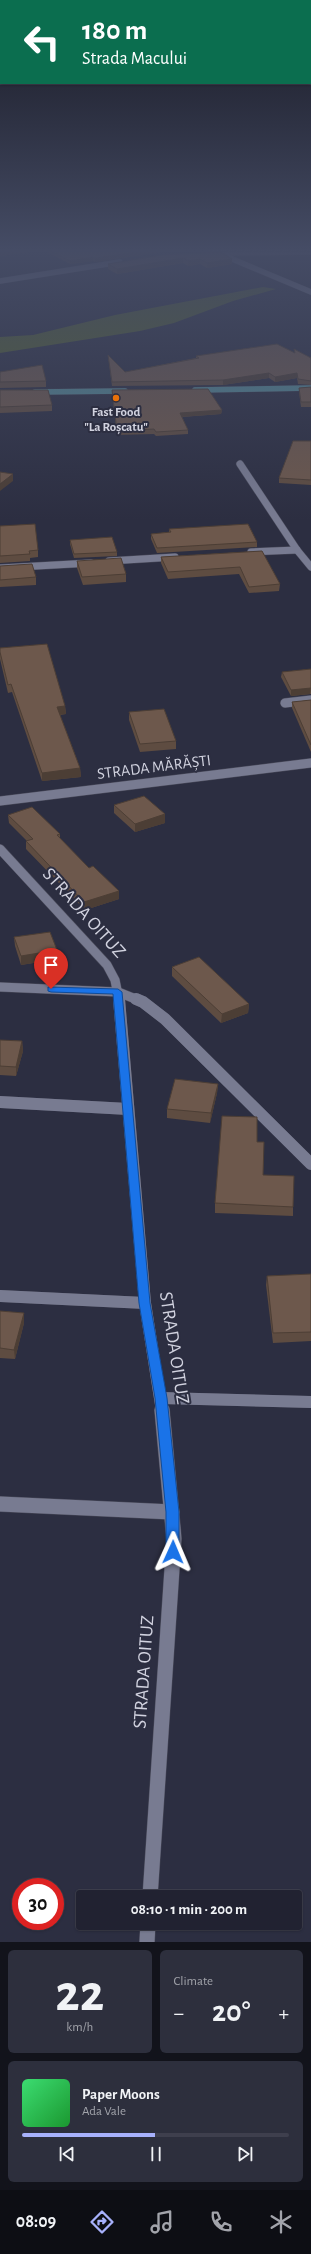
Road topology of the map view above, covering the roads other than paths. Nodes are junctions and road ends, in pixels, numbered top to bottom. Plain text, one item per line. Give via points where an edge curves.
1 (311, 388) edge
2 (190, 390) edge
3 (135, 391) edge
4 (32, 392) edge
5 (240, 464) dead end
6 (297, 550) junction
7 (242, 553) edge
8 (180, 557) edge
9 (311, 567) edge
10 (0, 568) edge
11 (311, 700) edge
12 (285, 703) dead end
13 (311, 763) edge
14 (0, 801) edge
15 (0, 849) edge
16 (0, 987) edge
17 (118, 992) junction
18 (0, 1102) edge
19 (128, 1109) junction
20 (311, 1164) edge
21 (0, 1296) edge
22 (145, 1303) junction
23 (161, 1398) junction
24 (311, 1402) edge
25 (0, 1504) edge
26 (172, 1512) junction
27 (150, 1890) edge
28 (148, 1930) edge
29 (147, 1942) edge

1 - 2 main road
3 - 4 main road
5 - 6 street
6 - 7 street
6 - 9 street
8 - 10 street
11 - 12 street
13 - 14 street, STRADA MĂRĂȘTI
15 - 17 street, STRADA OITUZ via 107,965
16 - 17 street
17 - 19 street, STRADA OITUZ
17 - 20 street via 143,1002 165,1019
18 - 19 street
19 - 22 street, STRADA OITUZ
21 - 22 street
22 - 23 street, STRADA OITUZ
23 - 24 street
23 - 26 street, STRADA OITUZ
25 - 26 street
26 - 27 street, STRADA OITUZ via 174,1539
28 - 29 street

